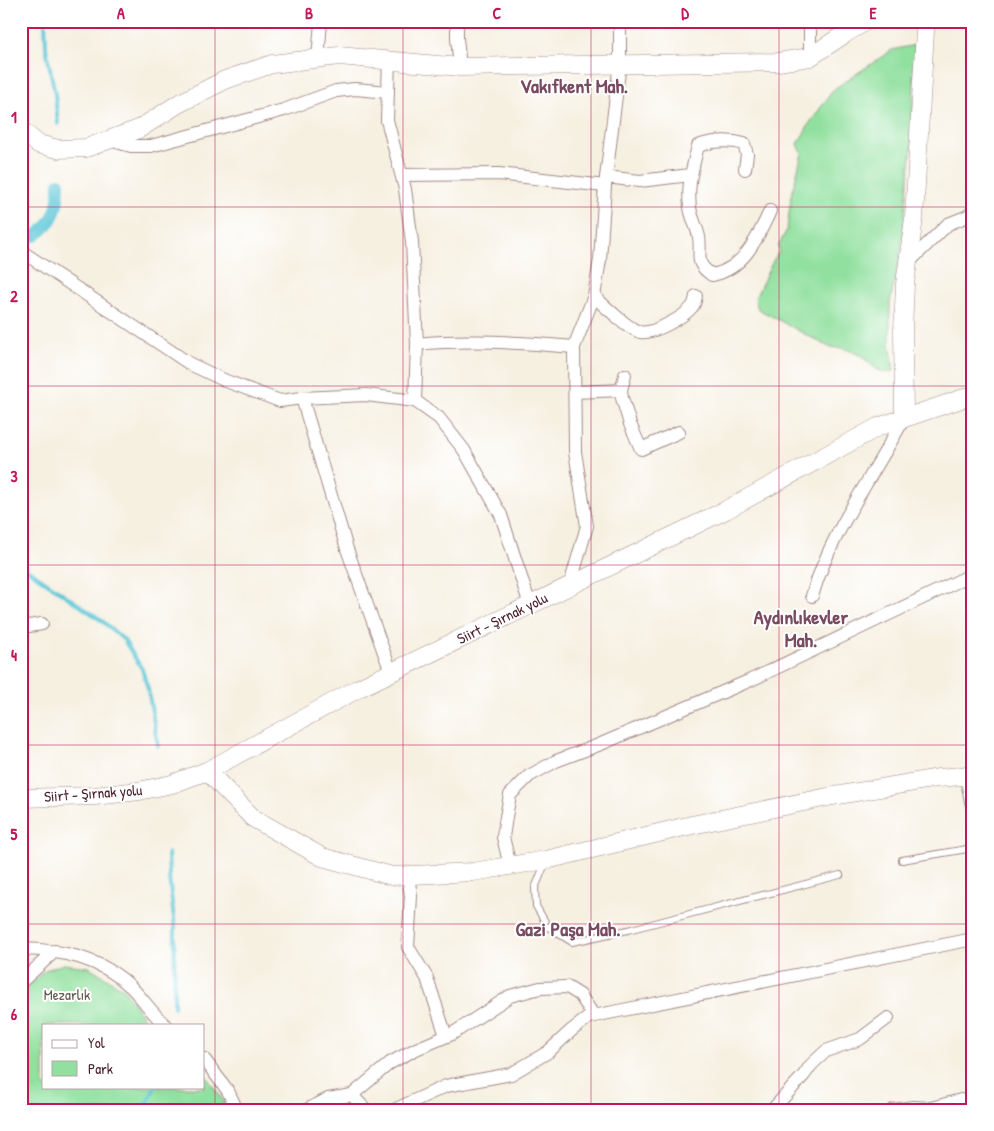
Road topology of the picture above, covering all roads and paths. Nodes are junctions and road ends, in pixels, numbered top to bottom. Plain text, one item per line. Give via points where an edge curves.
1 (321, 21) edge
2 (457, 21) edge
3 (620, 21) edge
4 (810, 21) edge
5 (866, 21) edge
6 (923, 21) edge
7 (810, 57) junction
8 (318, 59) junction
9 (388, 60) junction
10 (620, 63) junction
11 (460, 67) junction
12 (388, 92) junction
13 (21, 130) edge
14 (109, 140) junction
15 (745, 169) dead end
16 (402, 175) junction
17 (690, 175) junction
18 (606, 181) junction
19 (770, 210) dead end
20 (973, 211) edge
21 (21, 251) edge
22 (908, 263) junction
23 (594, 296) junction
24 (696, 296) dead end
25 (418, 344) junction
26 (574, 347) junction
27 (625, 376) dead end
28 (621, 390) junction
29 (575, 392) junction
30 (973, 395) edge
31 (302, 398) junction
32 (415, 401) junction
33 (904, 418) junction
34 (679, 432) dead end
35 (973, 574) edge
36 (570, 585) junction
37 (812, 596) dead end
38 (530, 605) junction
39 (21, 624) edge
40 (42, 624) dead end
41 (391, 672) junction
42 (207, 771) junction
43 (968, 776) edge
44 (21, 798) edge
45 (973, 826) edge
46 (973, 848) edge
47 (546, 860) junction
48 (902, 860) dead end
49 (510, 866) junction
50 (408, 875) junction
51 (840, 875) dead end
52 (973, 939) edge
53 (21, 949) edge
54 (55, 951) junction
55 (21, 982) edge
56 (594, 1016) junction
57 (888, 1018) dead end
58 (164, 1024) edge
59 (446, 1036) junction
60 (205, 1060) edge
61 (352, 1095) junction
62 (962, 1100) dead end
63 (237, 1110) edge
64 (306, 1110) edge
65 (366, 1110) edge
66 (394, 1110) edge
67 (772, 1110) edge
68 (893, 1110) edge

1 - 8 street
2 - 11 street
3 - 10 street
4 - 7 street
5 - 7 street
6 - 22 street via 925,31
7 - 10 street via 722,64
8 - 9 street via 339,56
8 - 14 street via 272,64 225,80 139,129
9 - 11 street
9 - 12 street
10 - 11 street
10 - 18 street
12 - 14 street via 336,90 284,110 151,146 131,146
12 - 16 street via 387,120
13 - 14 street via 38,144 58,149 86,148
15 - 17 street via 747,154 744,144 708,142 698,146
16 - 18 street via 500,174
16 - 25 street via 412,242
17 - 18 street
17 - 19 street via 690,209 698,235 700,264 712,275 738,262 748,252
18 - 23 street
20 - 22 street via 948,224
21 - 31 street via 190,364 280,402
22 - 33 street via 902,331
23 - 24 street via 640,333 672,322 694,306
23 - 26 street
25 - 26 street via 508,341
25 - 32 street
26 - 29 street
27 - 28 street
28 - 29 street
28 - 34 street via 641,449
29 - 36 street via 576,452 587,526
30 - 33 street, Siirt - Şırnak yolu
31 - 32 street via 366,395
31 - 41 street via 347,549
32 - 38 street via 439,418 464,450 492,499 501,515
33 - 36 street, Siirt - Şırnak yolu via 878,427 726,510
33 - 37 street via 838,533
35 - 49 street via 751,680 556,761 529,776 510,795 503,837
36 - 38 street, Siirt - Şırnak yolu
38 - 41 street, Siirt - Şırnak yolu
39 - 40 street
41 - 42 street, Siirt - Şırnak yolu
42 - 44 street, Siirt - Şırnak yolu via 172,784 139,791
42 - 50 street via 253,818 322,857 392,876
43 - 45 lane
43 - 47 street via 828,797
46 - 48 lane
47 - 49 street
47 - 51 lane via 534,888 536,906 548,927 572,942
49 - 50 street via 473,872
50 - 59 street via 411,896 408,947 427,978
52 - 56 street
53 - 54 street
54 - 55 street
54 - 58 street via 95,962 110,971 130,986
56 - 59 street via 580,995 567,987 540,988 510,996
56 - 66 street via 572,1030 548,1052 511,1074 446,1086
57 - 67 street via 860,1040 826,1050
59 - 61 street via 390,1063
60 - 63 street via 228,1091
61 - 64 street via 328,1099
61 - 65 street
62 - 68 street via 931,1108

